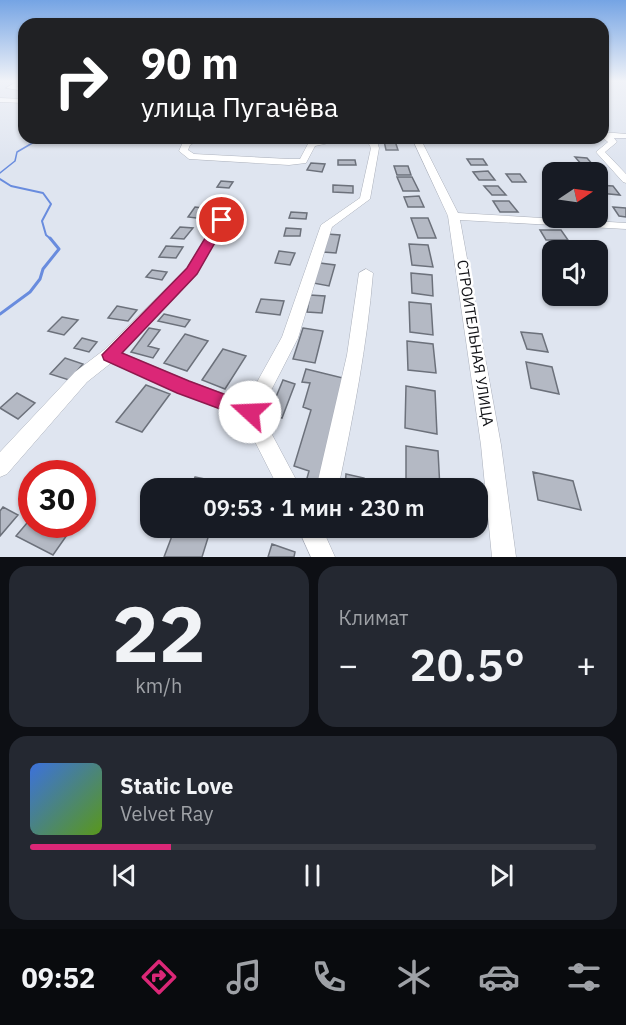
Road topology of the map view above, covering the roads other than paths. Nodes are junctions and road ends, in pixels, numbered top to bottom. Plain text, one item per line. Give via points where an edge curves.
1 (626, 136) edge
2 (609, 137) edge
3 (609, 138) edge
4 (186, 144) edge
5 (312, 144) edge
6 (374, 144) edge
7 (419, 144) edge
8 (604, 144) edge
9 (626, 147) edge
10 (626, 180) edge
11 (233, 201) dead end
12 (454, 216) junction
13 (626, 226) edge
14 (366, 273) dead end
15 (110, 355) junction
16 (250, 412) junction
17 (0, 467) edge
18 (284, 478) edge
19 (330, 478) edge
20 (504, 557) edge

1 - 2 street
3 - 9 street
4 - 5 street via 183,151 192,157 289,162 303,161
6 - 16 street via 365,199 327,225 290,338
7 - 12 street, СТРОИТЕЛЬНАЯ УЛИЦА
8 - 10 street via 600,152
11 - 15 street via 192,271
12 - 13 street
12 - 20 street, СТРОИТЕЛЬНАЯ УЛИЦА via 491,445
14 - 19 street via 363,315
15 - 16 street
15 - 17 street via 81,377
16 - 18 street

